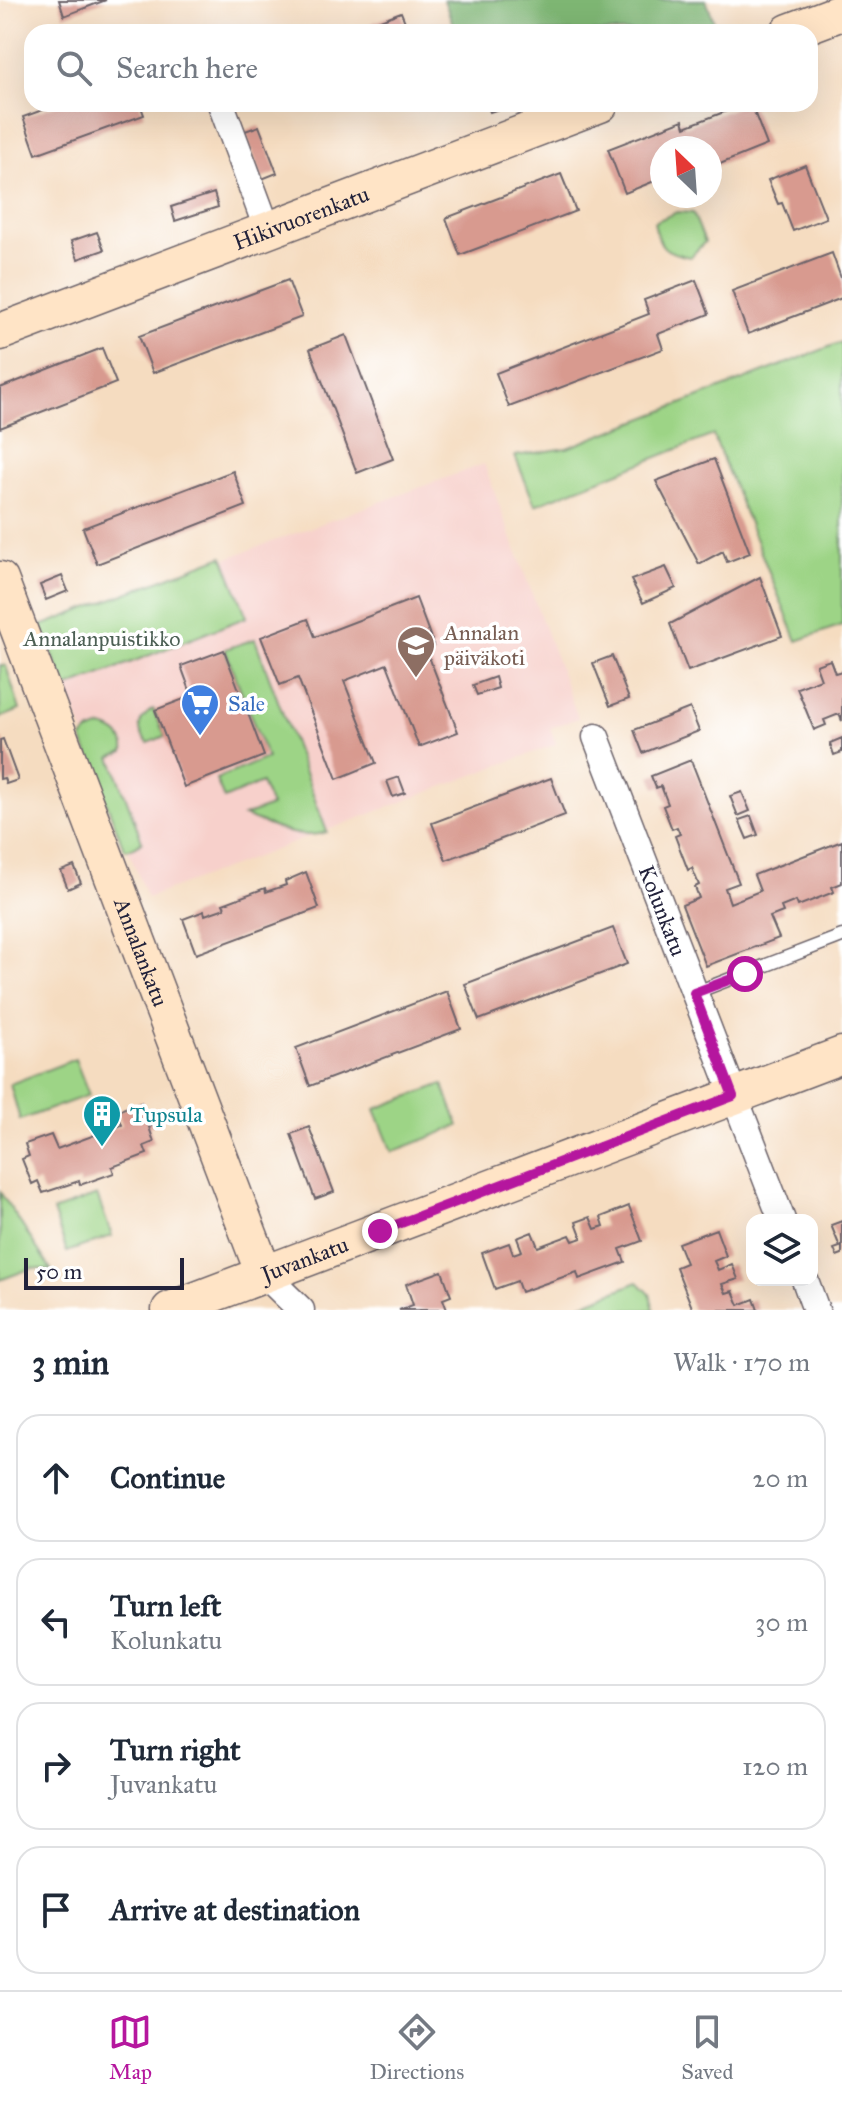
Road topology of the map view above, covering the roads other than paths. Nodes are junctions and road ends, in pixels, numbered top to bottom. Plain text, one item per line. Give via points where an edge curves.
1 (842, 12) edge
2 (810, 24) edge
3 (224, 112) edge
4 (579, 112) edge
5 (268, 231) junction
6 (0, 332) edge
7 (0, 580) edge
8 (596, 737) dead end
9 (842, 936) edge
10 (694, 993) junction
11 (842, 1055) edge
12 (733, 1096) junction
13 (780, 1214) edge
14 (264, 1274) junction
15 (807, 1286) edge
16 (170, 1310) edge
17 (301, 1310) edge
18 (816, 1310) edge

1 - 2 street
3 - 5 street
4 - 5 street, Hikivuorenkatu
5 - 6 street, Hikivuorenkatu
7 - 14 street, Annalankatu
8 - 10 street, Kolunkatu
9 - 10 lane
10 - 12 street, Kolunkatu
11 - 12 street, Juvankatu
12 - 13 street, Kolunkatu
12 - 14 street, Juvankatu
14 - 16 street, Juvankatu
14 - 17 street, Annalankatu
15 - 18 street

